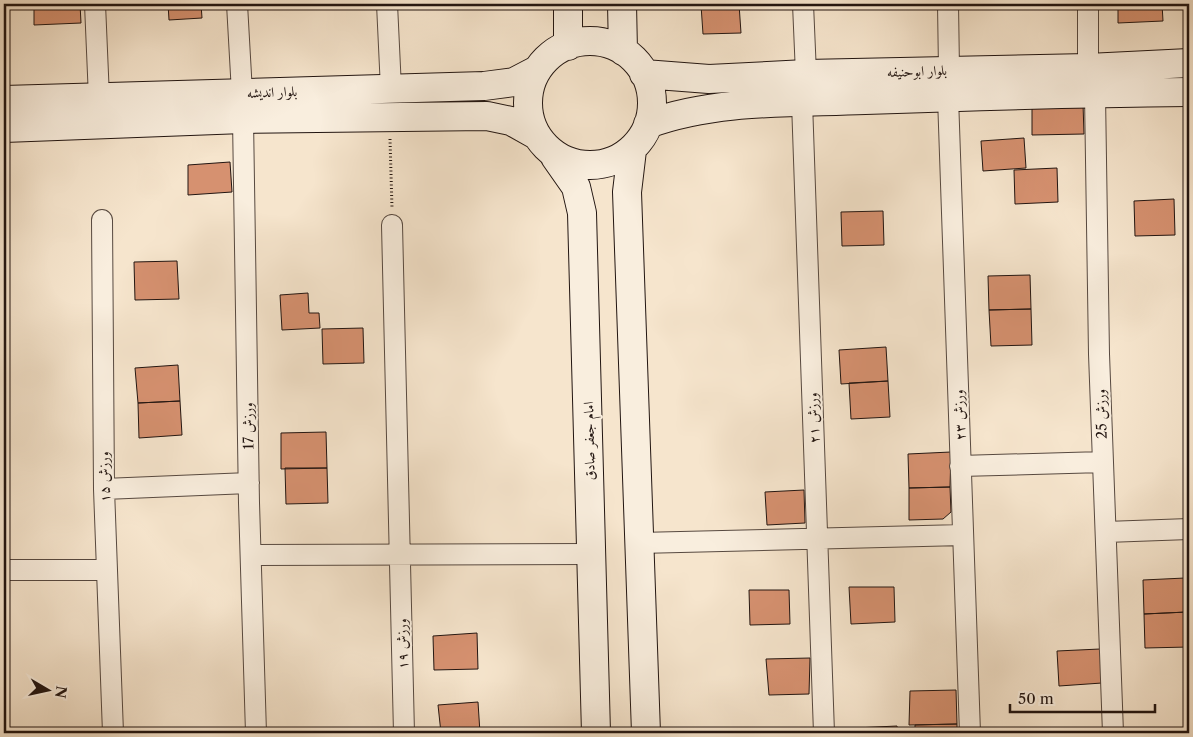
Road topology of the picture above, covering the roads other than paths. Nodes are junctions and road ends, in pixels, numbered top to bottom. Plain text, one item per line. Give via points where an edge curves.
1 (95, 4) edge
2 (237, 4) edge
3 (387, 4) edge
4 (568, 4) edge
5 (622, 4) edge
6 (803, 4) edge
7 (948, 4) edge
8 (1088, 4) edge
9 (568, 46) junction
10 (623, 51) junction
11 (1189, 63) edge
12 (1088, 68) junction
13 (537, 70) junction
14 (949, 70) junction
15 (644, 74) junction
16 (806, 74) junction
17 (391, 89) junction
18 (1189, 92) edge
19 (1096, 95) junction
20 (948, 97) junction
21 (99, 98) junction
22 (4, 100) edge
23 (802, 102) junction
24 (243, 106) junction
25 (648, 124) junction
26 (4, 128) edge
27 (536, 135) junction
28 (632, 150) junction
29 (555, 157) junction
30 (102, 220) dead end
31 (392, 225) road end
32 (1103, 462) junction
33 (960, 466) junction
34 (248, 483) junction
35 (104, 489) junction
36 (1189, 529) edge
37 (1106, 532) junction
38 (963, 535) junction
39 (817, 537) junction
40 (639, 543) junction
41 (401, 554) junction
42 (592, 554) junction
43 (252, 555) junction
44 (4, 570) edge
45 (106, 570) junction
46 (113, 733) edge
47 (256, 733) edge
48 (404, 733) edge
49 (596, 733) edge
50 (646, 733) edge
51 (824, 733) edge
52 (970, 733) edge
53 (1113, 733) edge

1 - 21 street
2 - 24 street, ورزش 17
3 - 17 street
4 - 9 street
5 - 10 street
6 - 16 street
7 - 14 street
8 - 12 street
9 - 10 street via 582,40 611,43
9 - 13 street via 555,50
10 - 15 street via 634,58
11 - 12 street, بلوار ابوحنیفه
12 - 14 street, بلوار ابوحنیفه
13 - 17 street, بلوار اندیشه via 514,82 484,86
13 - 27 street via 528,94 529,115
14 - 16 street, بلوار ابوحنیفه
15 - 16 street, بلوار ابوحنیفه via 709,80
15 - 25 street via 649,80 653,107
17 - 24 street, بلوار اندیشه
18 - 19 street, بلوار ابوحنیفه
19 - 20 street, بلوار ابوحنیفه
19 - 32 street, ورزش 25
20 - 23 street, بلوار ابوحنیفه
20 - 33 street, ورزش ۲۳
21 - 22 street, بلوار اندیشه
21 - 24 street, بلوار اندیشه
23 - 25 street, بلوار ابوحنیفه via 706,109 674,114
23 - 39 street, ورزش ۲۱
24 - 26 street, بلوار اندیشه
24 - 27 street, بلوار اندیشه via 390,116 487,116 511,121
24 - 34 street, ورزش 17
25 - 28 street via 645,134
27 - 29 street
28 - 29 street via 614,162 591,166
28 - 40 street via 627,192
29 - 42 street, امام جعفر صادق via 576,187 582,213
30 - 35 street, ورزش ۱۵
31 - 41 street, ورزش ۱۹
32 - 33 street
32 - 37 street, ورزش 25
33 - 38 street, ورزش ۲۳
34 - 35 street
34 - 43 street, ورزش 17
35 - 45 street, ورزش ۱۵
36 - 37 street
37 - 53 street, ورزش 25
38 - 39 street
38 - 52 street, ورزش ۲۳
39 - 40 street
39 - 51 street, ورزش ۲۱
40 - 50 street
41 - 42 street
41 - 43 street
41 - 48 street, ورزش ۱۹
42 - 49 street, امام جعفر صادق
43 - 47 street, ورزش 17
44 - 45 street
45 - 46 street, ورزش ۱۵

